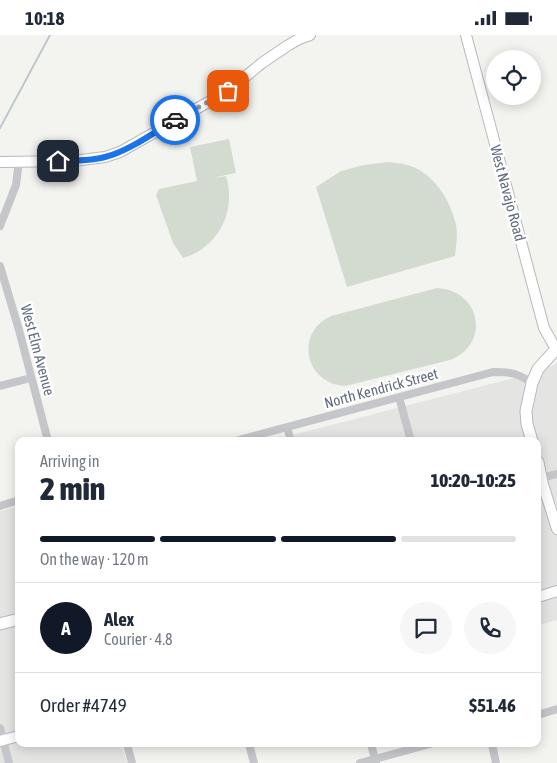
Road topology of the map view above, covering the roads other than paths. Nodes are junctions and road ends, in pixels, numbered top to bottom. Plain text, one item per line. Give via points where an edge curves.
1 (310, 35) edge
2 (466, 35) edge
3 (19, 161) junction
4 (0, 162) edge
5 (0, 226) edge
6 (0, 266) edge
7 (557, 349) edge
8 (31, 378) junction
9 (532, 383) junction
10 (0, 386) edge
11 (399, 397) junction
12 (287, 427) junction
13 (47, 437) edge
14 (250, 437) edge
15 (290, 437) edge
16 (410, 437) edge
17 (531, 437) edge
18 (557, 474) edge
19 (541, 478) edge
20 (541, 481) edge
21 (15, 501) edge
22 (0, 506) edge
23 (557, 529) edge
24 (557, 591) edge
25 (541, 596) edge
26 (15, 620) edge
27 (0, 623) edge
28 (557, 709) edge
29 (541, 714) edge
30 (0, 728) edge
31 (15, 737) edge
32 (2, 741) edge
33 (128, 747) edge
34 (250, 747) edge
35 (372, 747) edge
36 (420, 747) edge
37 (493, 747) edge
38 (375, 761) edge
39 (9, 763) edge
40 (132, 763) edge
41 (254, 763) edge
42 (360, 763) edge
43 (496, 763) edge

1 - 3 street via 270,57 228,91 120,152 73,161
2 - 7 street, West Navajo Road via 544,329
3 - 4 street
3 - 5 street via 16,185
6 - 8 street, West Elm Avenue
7 - 9 main road via 538,369
8 - 10 street
8 - 13 street, West Elm Avenue
9 - 11 street, North Kendrick Street via 511,372 493,372
9 - 17 main road via 526,411
11 - 12 street, North Kendrick Street
11 - 16 street
12 - 14 street, North Kendrick Street
12 - 15 street
18 - 19 street
20 - 23 street
21 - 22 street
24 - 25 street
26 - 27 main road
28 - 29 street
30 - 32 street
31 - 32 street
32 - 39 street
33 - 40 street
34 - 41 street
35 - 38 street
36 - 38 street
37 - 43 street
38 - 42 street

